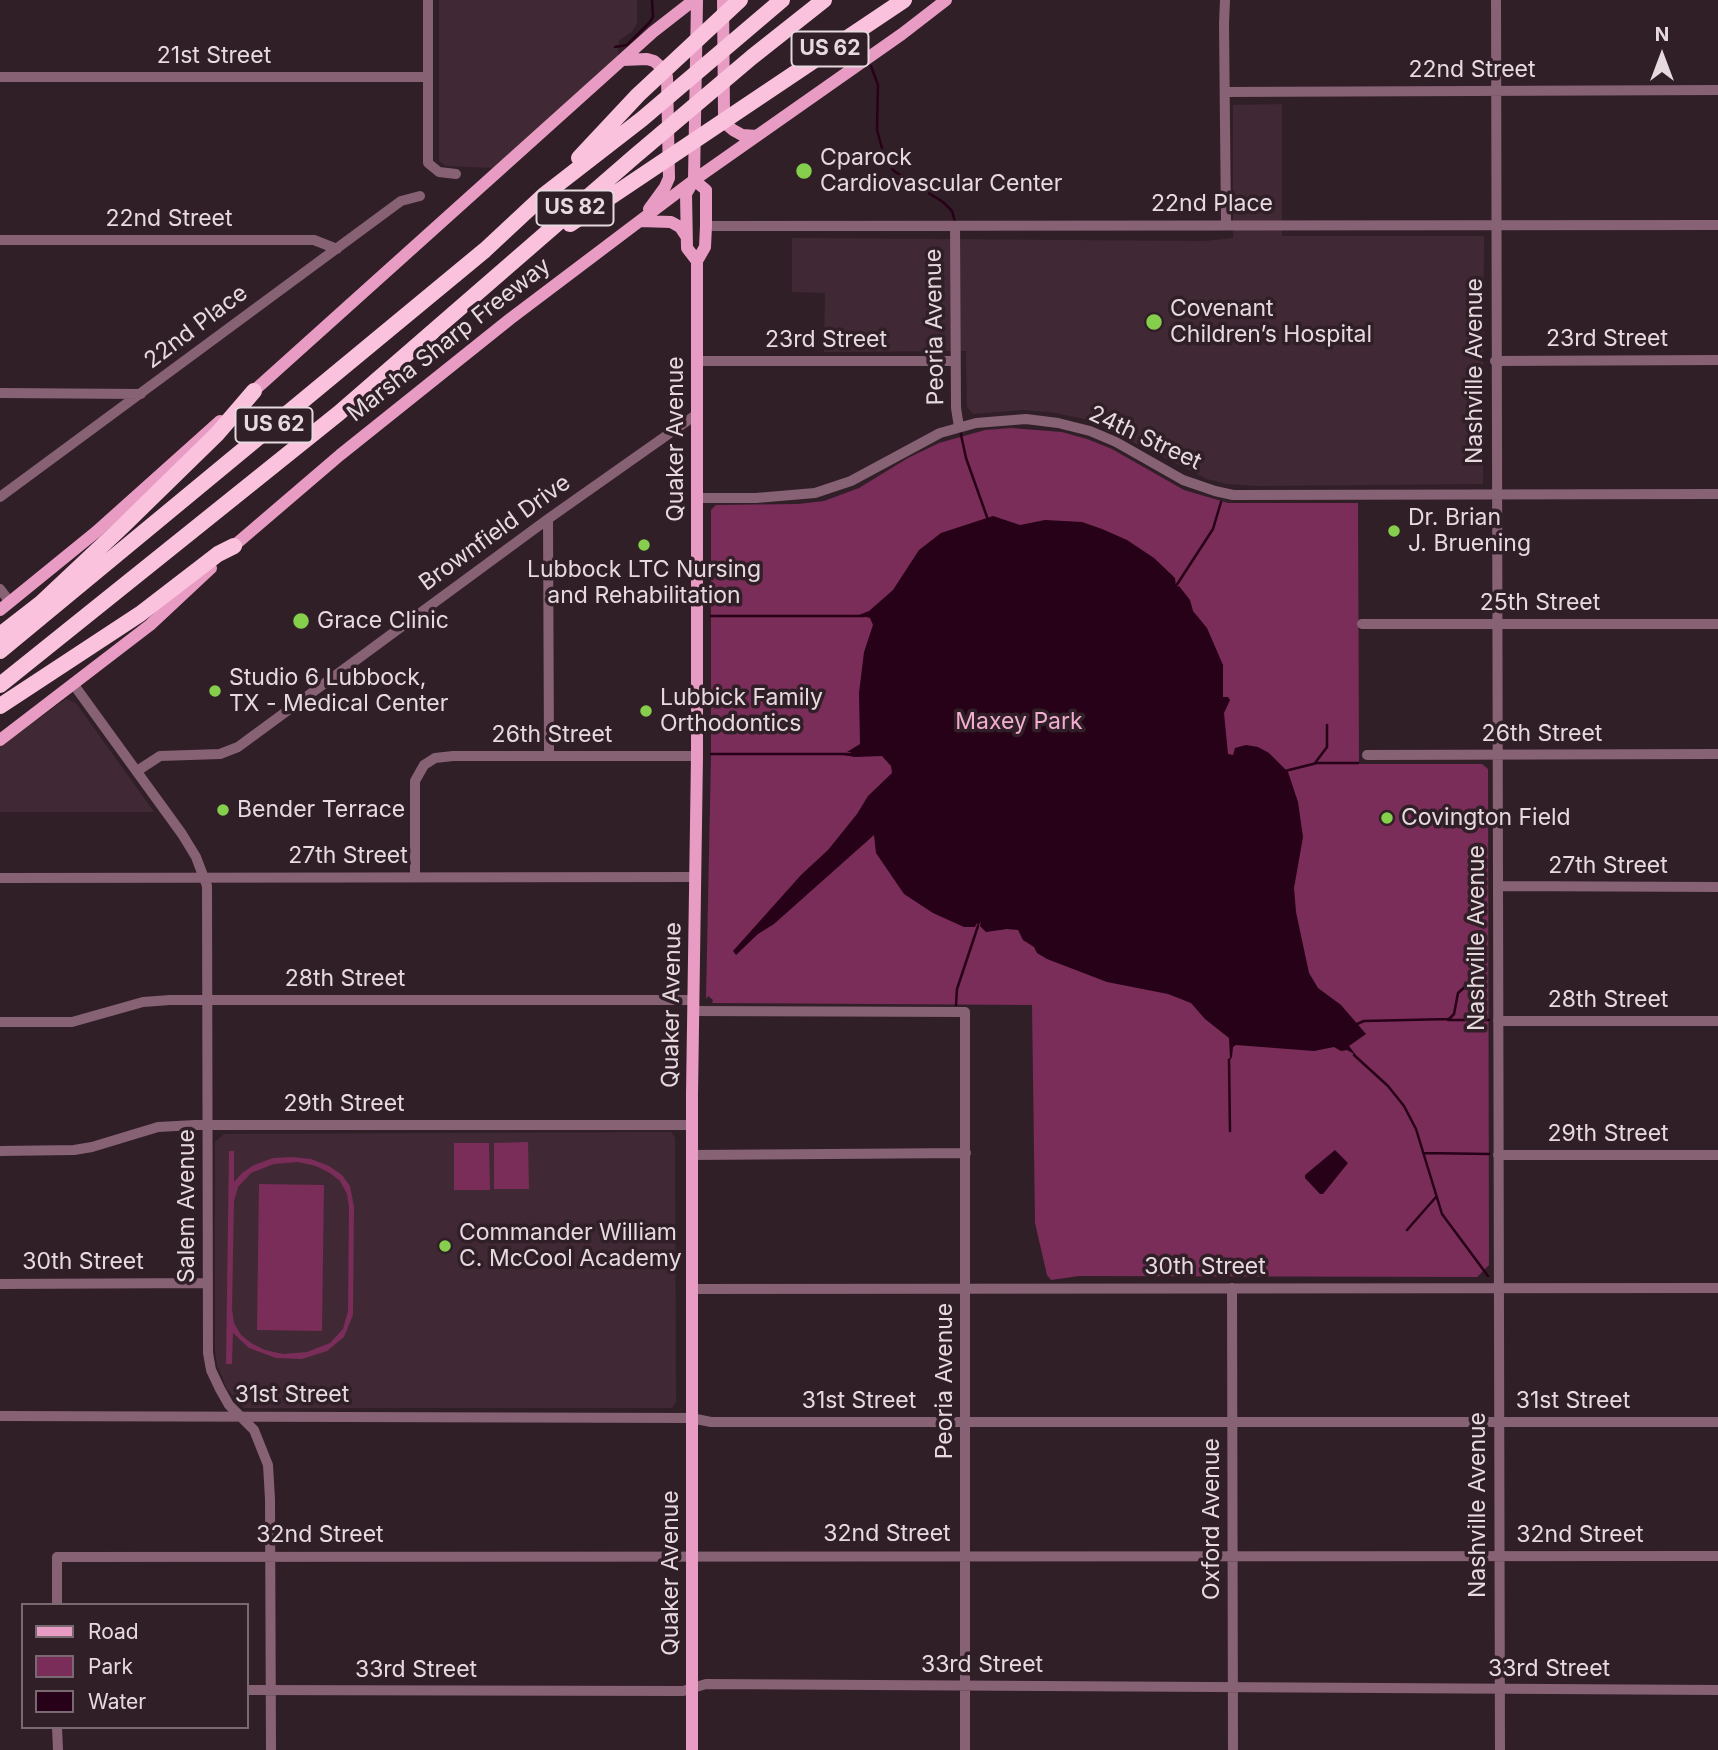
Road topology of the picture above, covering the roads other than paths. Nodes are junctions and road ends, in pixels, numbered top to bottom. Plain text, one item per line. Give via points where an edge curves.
1 (429, 0) edge
2 (695, 0) edge
3 (723, 0) edge
4 (740, 0) edge
5 (782, 0) edge
6 (824, 0) edge
7 (904, 0) edge
8 (946, 0) edge
9 (1225, 0) edge
10 (1496, 0) edge
11 (622, 60) junction
12 (0, 76) edge
13 (429, 77) junction
14 (1496, 90) junction
15 (1718, 90) edge
16 (1226, 92) junction
17 (757, 136) junction
18 (456, 174) dead end
19 (694, 180) junction
20 (544, 195) junction
21 (420, 196) dead end
22 (640, 221) junction
23 (1226, 225) junction
24 (1496, 225) junction
25 (1718, 225) edge
26 (706, 226) junction
27 (955, 226) junction
28 (686, 236) junction
29 (0, 240) edge
30 (337, 249) junction
31 (515, 260) junction
32 (696, 261) junction
33 (1718, 360) edge
34 (696, 361) junction
35 (956, 361) junction
36 (1495, 361) junction
37 (254, 391) junction
38 (0, 393) edge
39 (141, 394) junction
40 (696, 414) junction
41 (959, 427) junction
42 (1718, 494) edge
43 (1496, 495) junction
44 (0, 497) edge
45 (696, 498) junction
46 (548, 519) junction
47 (234, 546) junction
48 (0, 589) edge
49 (5, 606) edge
50 (1497, 624) junction
51 (1718, 624) edge
52 (1362, 625) dead end
53 (0, 635) edge
54 (0, 651) edge
55 (0, 685) edge
56 (74, 685) junction
57 (0, 706) edge
58 (0, 740) edge
59 (1718, 754) edge
60 (549, 755) junction
61 (1367, 755) dead end
62 (1497, 755) junction
63 (697, 757) junction
64 (136, 771) junction
65 (205, 877) junction
66 (415, 877) junction
67 (695, 877) junction
68 (0, 878) edge
69 (1498, 887) junction
70 (1718, 887) edge
71 (208, 1000) junction
72 (693, 1006) junction
73 (965, 1012) joint
74 (1498, 1021) junction
75 (1718, 1021) edge
76 (0, 1022) edge
77 (209, 1125) junction
78 (692, 1125) junction
79 (0, 1151) edge
80 (966, 1153) junction
81 (692, 1155) junction
82 (1499, 1155) junction
83 (1718, 1155) edge
84 (208, 1283) junction
85 (0, 1284) edge
86 (966, 1288) junction
87 (1232, 1288) junction
88 (1499, 1288) junction
89 (1718, 1288) edge
90 (692, 1289) junction
91 (0, 1416) edge
92 (238, 1416) junction
93 (691, 1418) junction
94 (966, 1422) junction
95 (1232, 1422) junction
96 (1499, 1422) junction
97 (1718, 1422) edge
98 (692, 1555) junction
99 (966, 1555) junction
100 (1233, 1555) junction
101 (270, 1556) junction
102 (1499, 1556) junction
103 (1718, 1556) edge
104 (57, 1603) edge
105 (965, 1686) junction
106 (692, 1688) junction
107 (1233, 1688) junction
108 (248, 1690) edge
109 (270, 1690) junction
110 (1500, 1690) junction
111 (1718, 1690) edge
112 (57, 1729) edge
113 (58, 1750) edge
114 (271, 1750) edge
115 (692, 1750) edge
116 (965, 1750) edge
117 (1233, 1750) edge
118 (1500, 1750) edge

1 - 13 street
2 - 11 main road
2 - 19 main road, Quaker Avenue
3 - 17 main road via 724,113 733,131
4 - 20 highway, US 62 via 638,95
5 - 20 highway, Marsha Sharp Freeway / US 82
6 - 31 highway, Marsha Sharp Freeway / US 82
7 - 31 highway, US 62
8 - 17 main road, Marsha Sharp Freeway
9 - 16 street
10 - 14 street, Nashville Avenue
11 - 22 main road via 654,61 667,77 669,178
11 - 37 main road
12 - 13 street, 21st Street
13 - 18 street via 429,163 439,172
14 - 15 street, 22nd Street
14 - 16 street, 22nd Street
14 - 24 street, Nashville Avenue
16 - 23 street
17 - 19 main road, Marsha Sharp Freeway
19 - 22 main road, Marsha Sharp Freeway
19 - 26 main road, Quaker Avenue via 706,190
19 - 28 main road, Quaker Avenue via 686,194
20 - 54 highway, Marsha Sharp Freeway / US 62 via 485,250
21 - 30 street, 22nd Place via 401,201
22 - 28 main road via 671,222
22 - 47 main road, Marsha Sharp Freeway via 456,362
23 - 24 street, 22nd Place
23 - 27 street, 22nd Place
24 - 25 street, 22nd Place
24 - 36 street, Nashville Avenue
26 - 27 street, 22nd Place
26 - 32 main road, Quaker Avenue via 705,247
27 - 35 street, Peoria Avenue
28 - 32 main road, Quaker Avenue via 687,248
29 - 30 street, 22nd Street via 314,240
30 - 39 street, 22nd Place
31 - 55 highway, Marsha Sharp Freeway / US 62 via 339,413
32 - 34 main road, Quaker Avenue
33 - 36 street, 23rd Street
34 - 35 street, 23rd Street
34 - 40 main road, Quaker Avenue
35 - 41 street, Peoria Avenue
36 - 43 street, Nashville Avenue
37 - 49 main road
37 - 53 highway via 124,525
38 - 39 street
39 - 44 street, 22nd Place
40 - 45 main road, Quaker Avenue
40 - 46 street, Brownfield Drive
41 - 43 street, 24th Street via 1026,419 1070,425 1116,442 1183,480 1233,495
41 - 45 street, 24th Street via 909,448 851,481 814,493
42 - 43 street, 24th Street
43 - 50 street, Nashville Avenue
45 - 63 main road, Quaker Avenue
46 - 60 street
46 - 64 street, Brownfield Drive via 238,747 220,754 160,756
47 - 56 main road, Marsha Sharp Freeway via 150,625
47 - 57 highway
48 - 49 street
50 - 51 street, 25th Street
50 - 52 street, 25th Street
50 - 62 street, Nashville Avenue
56 - 58 main road, Marsha Sharp Freeway
56 - 64 street, Salem Avenue
59 - 62 street, 26th Street
60 - 63 street, 26th Street
60 - 66 street, 26th Street via 442,756 429,761 416,778
61 - 62 street, 26th Street
62 - 69 street, Nashville Avenue
63 - 67 main road, Quaker Avenue
64 - 65 street, Salem Avenue via 182,834
65 - 66 street, 27th Street
65 - 68 street, 27th Street
65 - 71 street, Salem Avenue
66 - 67 street, 27th Street
67 - 72 main road, Quaker Avenue
69 - 70 street, 27th Street
69 - 74 street, Nashville Avenue
71 - 72 street, 28th Street
71 - 76 street, 28th Street via 143,1002 72,1022
71 - 77 street, Salem Avenue
72 - 73 street, 28th Street
72 - 78 main road, Quaker Avenue
73 - 80 street, Peoria Avenue
74 - 75 street, 28th Street
74 - 82 street, Nashville Avenue
77 - 78 street, 29th Street
77 - 79 street, 29th Street via 158,1127 74,1150
77 - 84 street, Salem Avenue
78 - 81 main road, Quaker Avenue
80 - 81 street
80 - 86 street, Peoria Avenue
81 - 90 main road, Quaker Avenue
82 - 83 street, 29th Street
82 - 88 street, Nashville Avenue
84 - 85 street, 30th Street
84 - 92 street, Salem Avenue via 211,1370
86 - 87 street, 30th Street
86 - 90 street, 30th Street
86 - 94 street, Peoria Avenue
87 - 88 street, 30th Street
87 - 95 street, Oxford Avenue
88 - 89 street, 30th Street
88 - 96 street, Nashville Avenue
90 - 93 main road, Quaker Avenue
91 - 92 street, 31st Street
92 - 93 street, 31st Street
92 - 101 street, Salem Avenue via 254,1430 268,1465
93 - 94 street, 31st Street via 711,1422
93 - 98 main road, Quaker Avenue
94 - 95 street, 31st Street
94 - 99 street, Peoria Avenue
95 - 96 street, 31st Street
95 - 100 street, Oxford Avenue
96 - 97 street, 31st Street
96 - 102 street, Nashville Avenue
98 - 99 street, 32nd Street
98 - 101 street, 32nd Street
98 - 106 main road, Quaker Avenue
99 - 100 street, 32nd Street
99 - 105 street, Peoria Avenue
100 - 102 street, 32nd Street
100 - 107 street, Oxford Avenue
101 - 104 street, 32nd Street via 57,1557
101 - 109 street, Salem Avenue
102 - 103 street, 32nd Street
102 - 110 street, Nashville Avenue
105 - 106 street, 33rd Street via 706,1684
105 - 107 street, 33rd Street
105 - 116 street, Peoria Avenue
106 - 109 street, 33rd Street
106 - 115 main road, Quaker Avenue
107 - 110 street, 33rd Street
107 - 117 street, Oxford Avenue
108 - 109 street, 33rd Street
109 - 114 street, Salem Avenue
110 - 111 street, 33rd Street
110 - 118 street, Nashville Avenue
112 - 113 street

